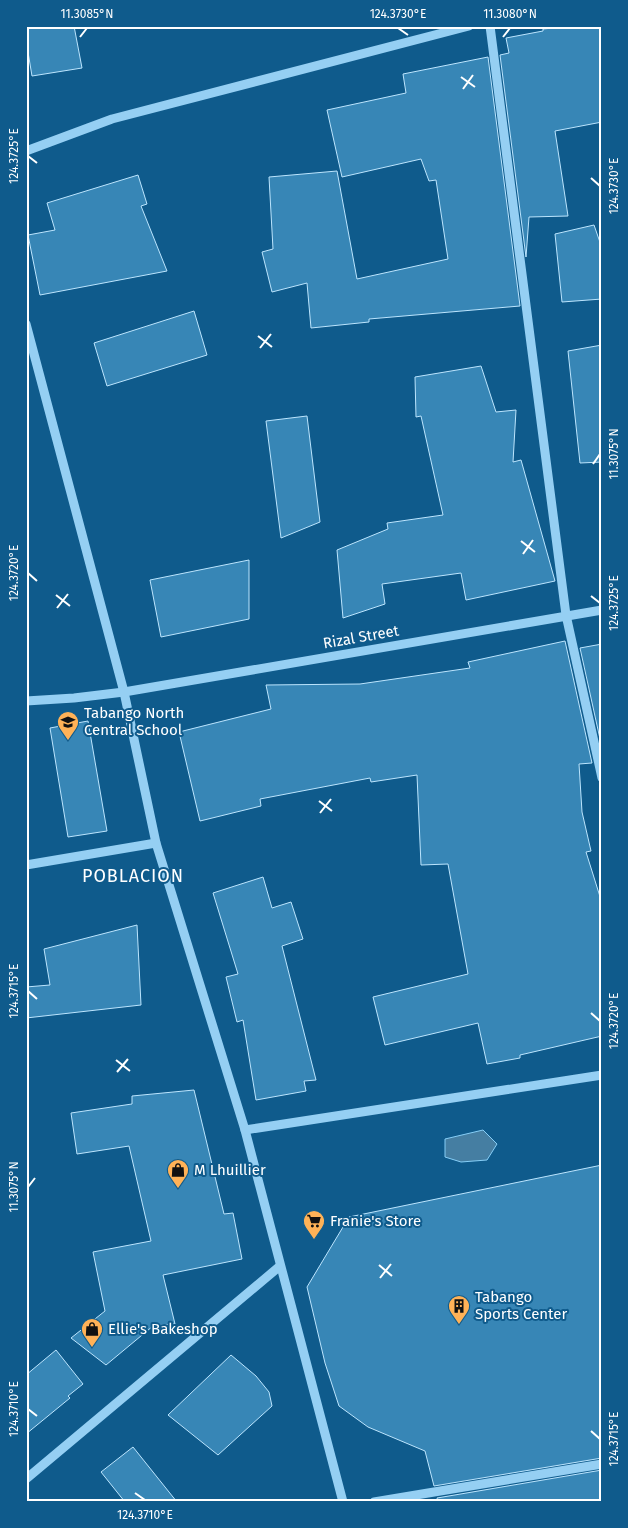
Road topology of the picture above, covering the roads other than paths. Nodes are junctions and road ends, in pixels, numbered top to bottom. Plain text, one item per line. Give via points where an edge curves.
1 (469, 26) edge
2 (490, 26) edge
3 (26, 151) edge
4 (26, 324) edge
5 (602, 610) edge
6 (566, 616) junction
7 (124, 692) junction
8 (26, 701) edge
9 (602, 778) edge
10 (156, 843) junction
11 (26, 865) edge
12 (602, 1075) edge
13 (245, 1130) junction
14 (280, 1266) junction
15 (602, 1464) edge
16 (26, 1479) edge
17 (343, 1502) edge
18 (374, 1502) edge

1 - 3 street via 112,119
2 - 6 street
4 - 7 street
5 - 6 street, Rizal Street
6 - 7 street, Rizal Street
6 - 9 street
7 - 8 street, Rizal Street
7 - 10 street
10 - 11 street
10 - 13 street
12 - 13 street
13 - 14 street
14 - 16 street
14 - 17 street
15 - 18 street

